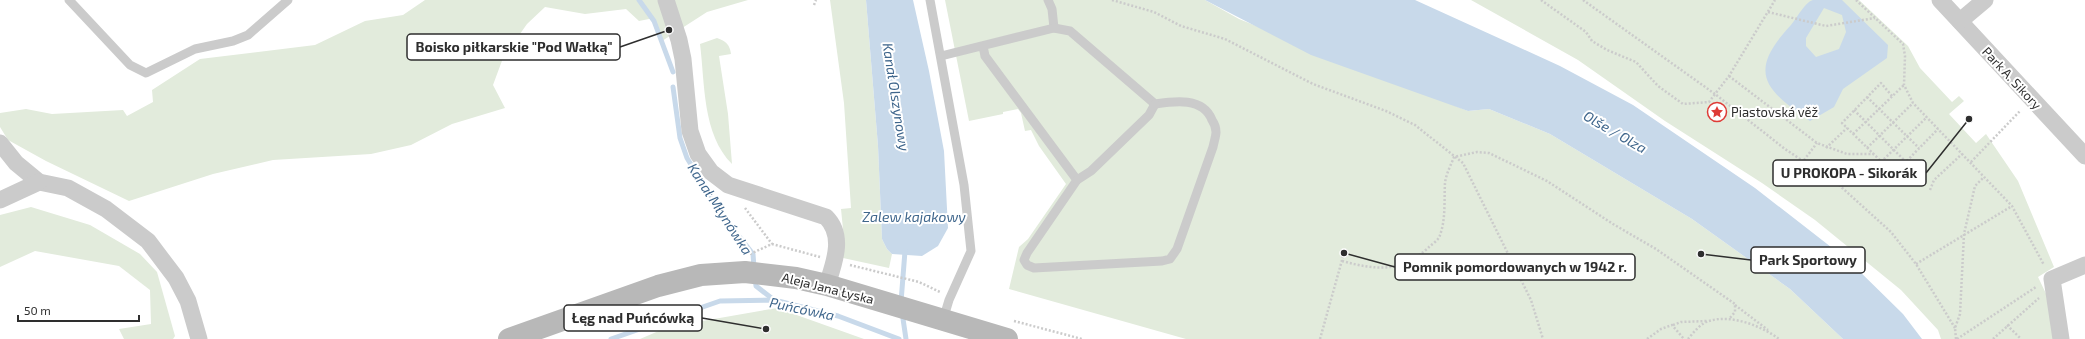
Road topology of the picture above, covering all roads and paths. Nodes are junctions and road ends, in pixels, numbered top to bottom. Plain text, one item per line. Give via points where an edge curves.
1 (69, 0) edge
2 (288, 0) edge
3 (666, 0) edge
4 (816, 0) edge
5 (930, 0) edge
6 (1048, 0) edge
7 (1112, 0) edge
8 (1541, 0) edge
9 (1583, 0) edge
10 (1775, 0) edge
11 (1856, 0) edge
12 (1940, 0) edge
13 (1985, 0) edge
14 (814, 5) dead end
15 (1768, 12) junction
16 (1876, 18) junction
17 (1960, 21) junction
18 (1054, 28) junction
19 (983, 46) junction
20 (941, 56) junction
21 (1729, 76) junction
22 (1904, 84) junction
23 (1715, 94) junction
24 (1892, 96) junction
25 (1867, 97) junction
26 (2031, 99) junction
27 (1913, 103) junction
28 (1155, 104) junction
29 (1880, 109) junction
30 (1854, 110) junction
31 (1927, 117) junction
32 (1866, 122) junction
33 (1893, 122) junction
34 (1847, 128) junction
35 (1938, 129) junction
36 (1853, 134) junction
37 (1880, 136) junction
38 (1907, 136) junction
39 (0, 143) edge
40 (1817, 143) junction
41 (1826, 148) junction
42 (1867, 148) junction
43 (1919, 148) junction
44 (1893, 150) junction
45 (1874, 154) junction
46 (1962, 154) junction
47 (2085, 156) edge
48 (1454, 157) junction
49 (1804, 160) junction
50 (1881, 162) junction
51 (1906, 162) junction
52 (1971, 162) junction
53 (1984, 177) junction
54 (1077, 180) junction
55 (39, 182) junction
56 (728, 185) junction
57 (1930, 190) dead end
58 (0, 200) edge
59 (2012, 206) junction
60 (1964, 234) junction
61 (772, 244) dead end
62 (759, 249) dead end
63 (1344, 253) dead end
64 (1342, 261) junction
65 (746, 264) junction
66 (1916, 264) junction
67 (2085, 265) edge
68 (883, 272) dead end
69 (919, 282) dead end
70 (2052, 283) junction
71 (827, 286) junction
72 (1735, 304) junction
73 (1729, 319) junction
74 (942, 320) junction
75 (1708, 321) junction
76 (1672, 325) junction
77 (2007, 326) junction
78 (1955, 328) junction
79 (1008, 329) edge
80 (1770, 332) junction
81 (199, 339) edge
82 (509, 339) edge
83 (1082, 339) edge
84 (1320, 339) edge
85 (1543, 339) edge
86 (1647, 339) edge
87 (1684, 339) edge
88 (1688, 339) edge
89 (1779, 339) edge
90 (1956, 339) edge
91 (1993, 339) edge
92 (2021, 339) edge
93 (2061, 339) edge

1 - 2 lane via 130,65 146,73 195,49 248,35
3 - 56 street via 683,59 690,131 698,154 711,172
4 - 14 path
5 - 20 lane
6 - 18 lane via 1052,9
7 - 48 path via 1154,12 1181,26 1225,39 1306,80 1386,111 1415,125
8 - 23 path via 1586,32 1592,41 1636,62 1658,86 1683,104 1709,102
9 - 23 path
10 - 15 path
11 - 16 path
12 - 17 street, Park A. Sikory
13 - 17 street
15 - 16 path via 1818,26
15 - 21 path
16 - 22 path via 1902,44 1905,56
17 - 26 street, Park A. Sikory
18 - 19 lane
18 - 28 lane via 1070,31
19 - 20 lane
19 - 54 lane via 985,56
20 - 74 lane via 964,185 971,251
21 - 23 path
21 - 40 path
22 - 24 path
22 - 27 path
23 - 49 path via 1785,149
24 - 25 path via 1880,83
24 - 29 path
25 - 29 path
25 - 30 path
26 - 47 street, Park A. Sikory
26 - 52 path
27 - 31 path
27 - 33 path
28 - 54 lane via 1149,116 1091,171
28 - 54 lane via 1184,101 1201,106 1211,116 1217,130 1177,249 1170,259 1034,268 1027,265 1024,260 1027,253
29 - 32 path
29 - 33 path
30 - 32 path
30 - 34 path via 1842,122
31 - 35 path
31 - 38 path
32 - 36 path
32 - 37 path
33 - 37 path
33 - 38 path
34 - 36 path
34 - 41 path
35 - 43 path
35 - 46 path
36 - 42 path
37 - 42 path
37 - 44 path
38 - 43 path
38 - 44 path
39 - 55 street via 16,163
40 - 41 path
40 - 49 path
41 - 45 path via 1847,154
42 - 45 path
43 - 51 path
44 - 50 path
44 - 51 path
45 - 50 path
46 - 52 path
46 - 57 path via 1934,180
48 - 64 path via 1446,181 1440,236 1418,255 1395,267 1371,268
48 - 72 path via 1477,152 1489,153 1547,181 1656,249
48 - 85 path via 1463,163 1531,300
49 - 66 path via 1866,208 1891,232
50 - 51 path via 1894,174
52 - 53 path
53 - 59 path
53 - 60 path via 1975,186
55 - 58 street
55 - 81 street via 68,188 106,209 148,241 176,278 188,301
56 - 61 path
56 - 71 street via 826,217 832,224 837,244
59 - 60 path
59 - 70 path
60 - 66 path
60 - 78 path via 1960,314
62 - 65 path
63 - 64 path
64 - 84 path
65 - 71 street, Aleja Jana Łyska via 774,274
65 - 82 street, Aleja Jana Łyska via 658,286
66 - 78 path
67 - 70 street
68 - 69 path
70 - 77 path
70 - 90 path via 2044,282
70 - 93 street
71 - 74 street, Aleja Jana Łyska
72 - 73 path via 1735,312
72 - 80 path
73 - 75 path
73 - 80 path
74 - 79 street, Aleja Jana Łyska
75 - 76 path
75 - 88 path
76 - 86 path
76 - 87 path
77 - 91 path
77 - 92 path
78 - 90 path
79 - 83 path
80 - 89 path

